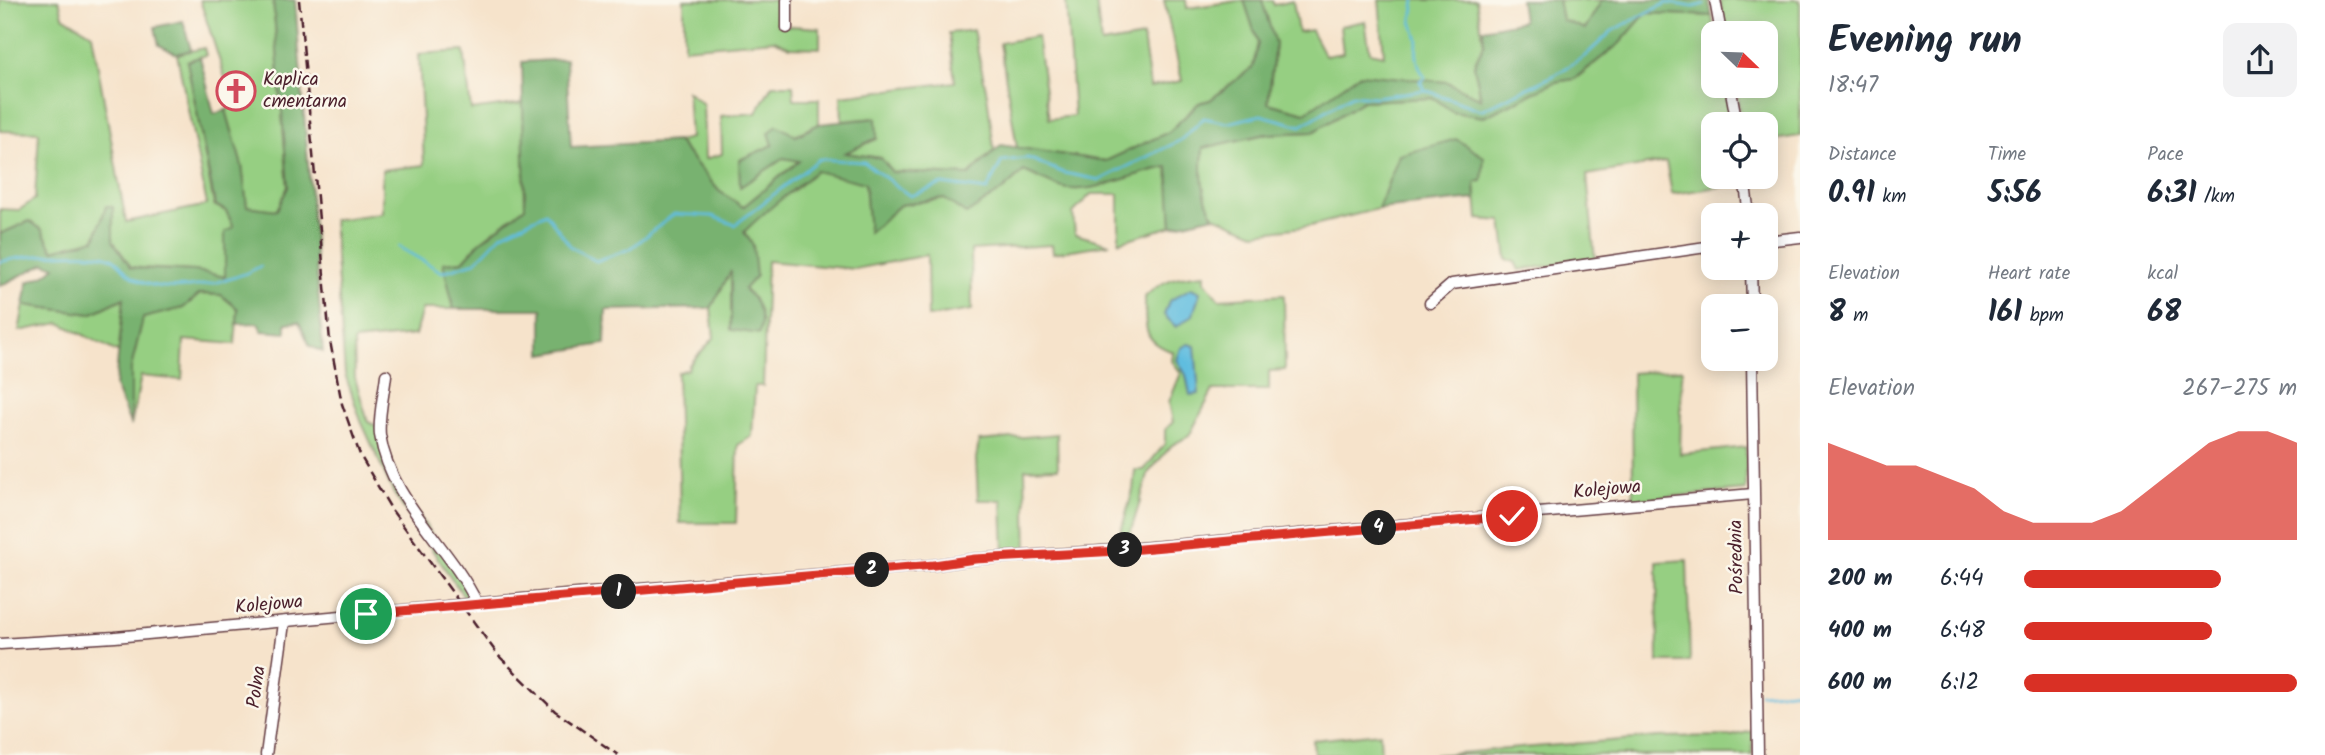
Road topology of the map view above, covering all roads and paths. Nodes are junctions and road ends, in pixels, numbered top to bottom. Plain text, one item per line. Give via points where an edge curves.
1 (787, 0) edge
2 (1715, 0) edge
3 (1719, 21) edge
4 (787, 29) dead end
5 (1800, 237) edge
6 (1778, 240) edge
7 (1701, 248) edge
8 (1430, 303) dead end
9 (1752, 371) edge
10 (386, 375) dead end
11 (1753, 494) junction
12 (477, 603) junction
13 (284, 623) junction
14 (0, 644) edge
15 (266, 755) edge
16 (1758, 755) edge

1 - 4 street
2 - 3 street
5 - 6 street
7 - 8 street via 1452,284
9 - 11 street, Pośrednia
10 - 12 street via 380,433 386,457 415,512
11 - 12 street, Kolejowa
11 - 16 street, Pośrednia
12 - 13 street, Kolejowa
13 - 14 street, Kolejowa
13 - 15 street, Polna

